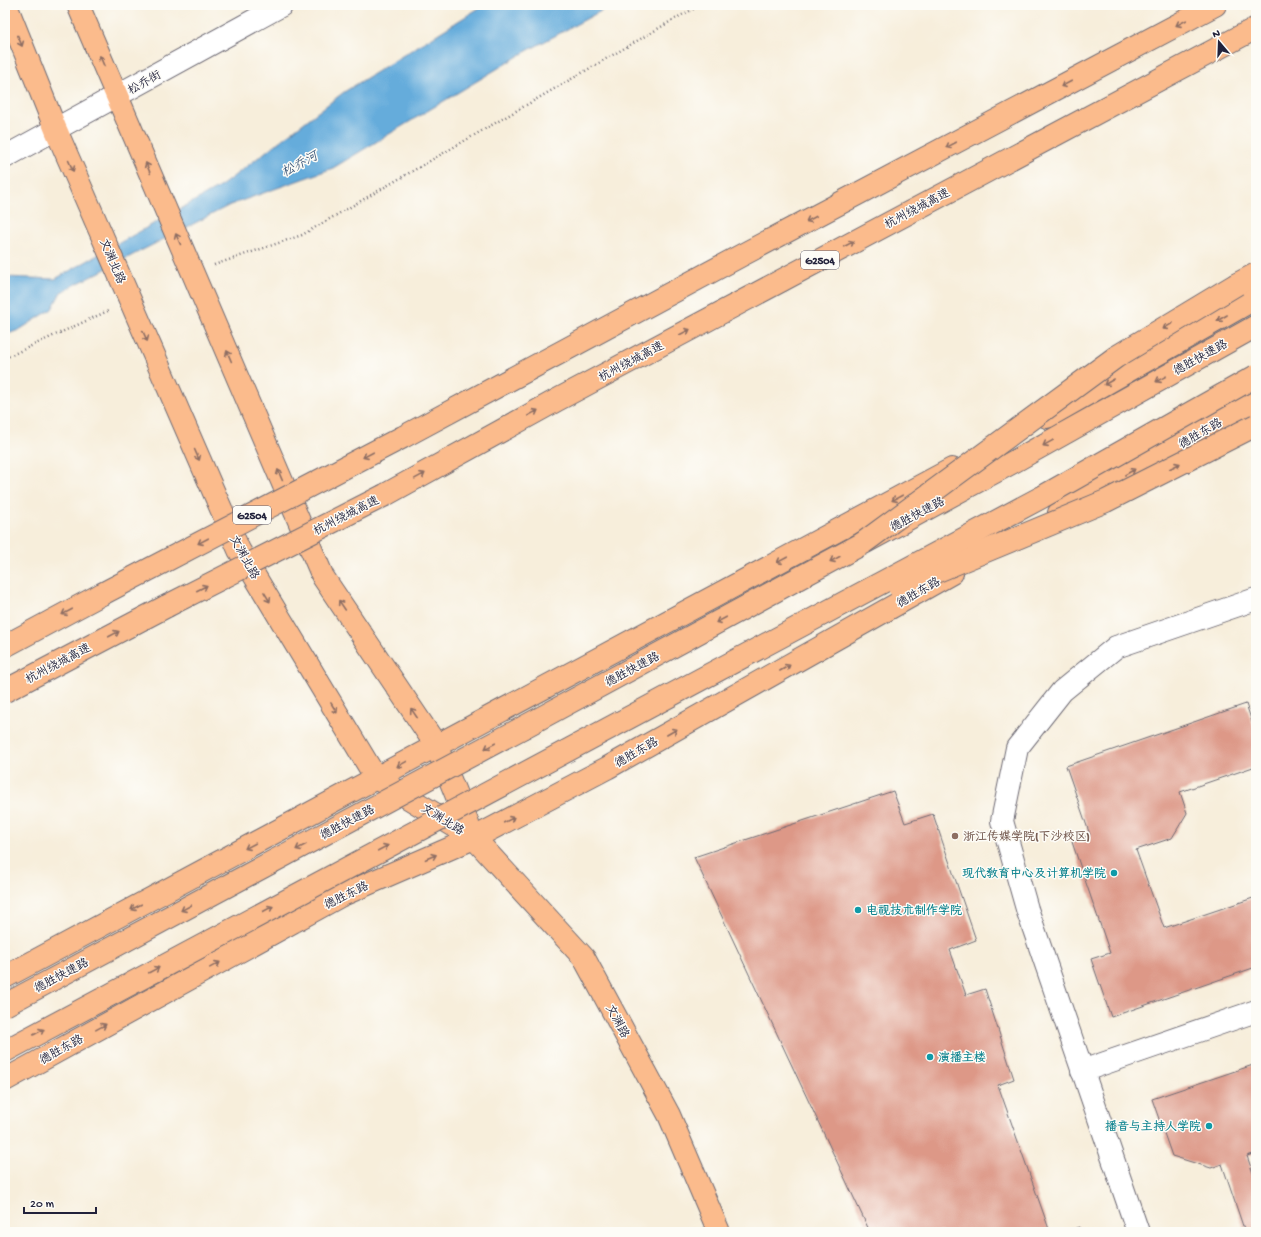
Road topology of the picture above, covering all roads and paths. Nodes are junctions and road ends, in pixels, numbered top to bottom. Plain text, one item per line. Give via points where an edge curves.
1 (6, 5) edge
2 (78, 5) edge
3 (282, 5) edge
4 (701, 5) edge
5 (1215, 5) edge
6 (1256, 28) edge
7 (117, 96) junction
8 (56, 130) junction
9 (5, 157) edge
10 (193, 273) junction
11 (1256, 274) edge
12 (1256, 298) edge
13 (130, 300) junction
14 (1256, 326) edge
15 (5, 358) edge
16 (1256, 376) edge
17 (1256, 401) edge
18 (1256, 426) edge
19 (863, 543) junction
20 (1256, 599) edge
21 (780, 636) junction
22 (5, 646) edge
23 (5, 691) edge
24 (436, 745) junction
25 (376, 778) junction
26 (474, 838) junction
27 (5, 977) edge
28 (5, 1005) edge
29 (1256, 1011) edge
30 (5, 1051) edge
31 (1082, 1070) junction
32 (5, 1080) edge
33 (719, 1232) edge
34 (1138, 1232) edge

1 -> 8 main road, 文渊北路
7 -> 2 main road, 文渊北路
3 - 7 street, 松乔街
4 - 10 path via 302,235
5 -> 22 main road, G2504, bridge
23 -> 6 main road, 杭州绕城高速 / G2504, bridge via 385,495 557,400
7 - 8 street, 松乔街
10 -> 7 main road, 文渊北路
8 - 9 street, 松乔街
8 -> 13 main road, 文渊北路
24 -> 10 main road, 文渊北路 via 323,577
11 -> 19 main road, bridge via 1116,357
12 -> 24 main road via 1007,440
13 - 15 path
13 -> 25 main road, 文渊北路 via 238,550
14 -> 19 main road, 德胜快速路, bridge
16 - 21 main road, bridge via 1042,497
26 -> 17 main road, 德胜东路 via 607,768
21 -> 18 main road, bridge via 1106,501
19 -> 28 main road, 德胜快速路, bridge
20 - 31 street via 1116,647 1062,691 1017,748 1002,821 1027,909
30 -> 21 main road, bridge
24 -> 25 main road
24 - 26 main road, 文渊北路
25 - 26 main road, 文渊北路
25 -> 27 main road
32 -> 26 main road, 德胜东路 via 340,896
26 - 33 main road, 文渊路 via 584,958 669,1115
29 - 31 street
31 - 34 street

